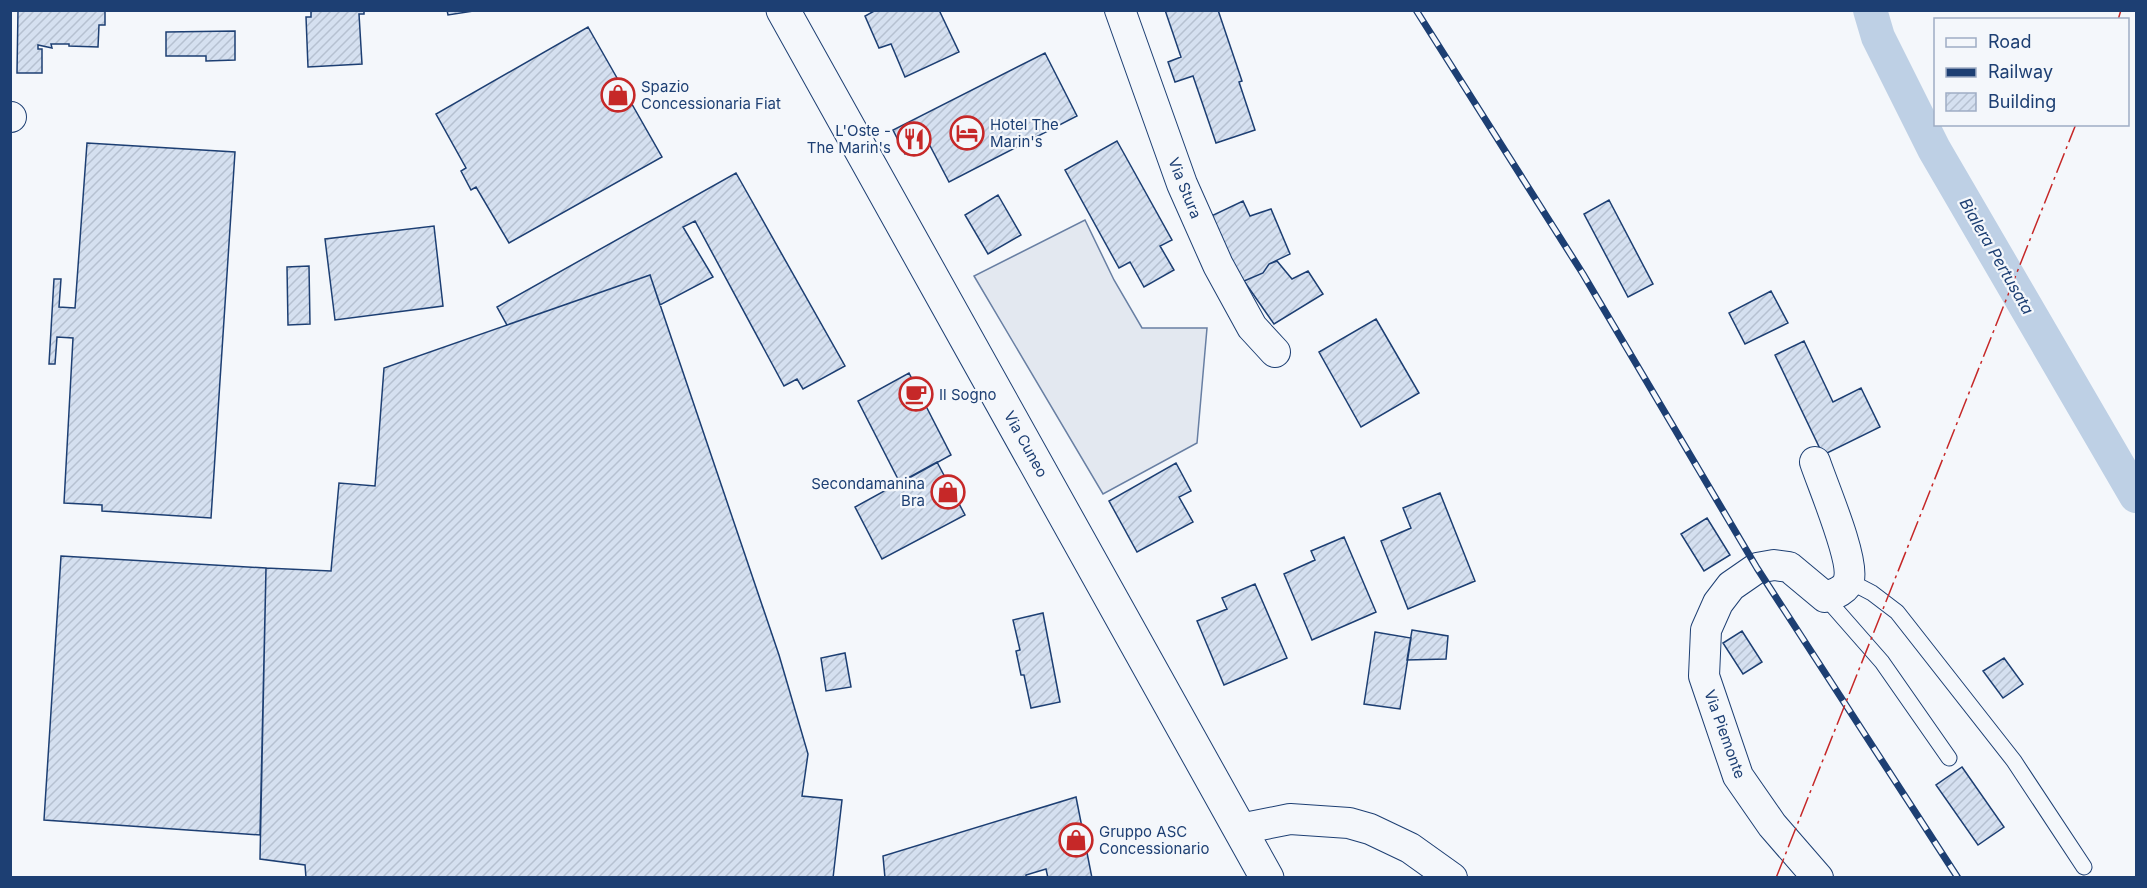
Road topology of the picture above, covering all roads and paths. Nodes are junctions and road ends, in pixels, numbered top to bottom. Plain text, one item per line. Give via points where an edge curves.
1 (783, 10) edge
2 (1120, 10) edge
3 (1275, 352) dead end
4 (1815, 462) dead end
5 (1849, 581) junction
6 (1825, 597) junction
7 (1949, 758) dead end
8 (1240, 829) junction
9 (2084, 867) dead end
10 (1267, 878) edge
11 (1452, 878) edge
12 (1818, 878) edge

1 - 8 main road, Via Cuneo
2 - 3 street, Via Stura via 1182,184 1218,265 1252,327
4 - 5 street via 1850,562
5 - 6 street via 1840,592
5 - 9 lane via 1897,612 1984,720
6 - 7 lane via 1882,662
6 - 12 street, Via Piemonte via 1789,567 1757,568 1731,586 1718,603 1706,630 1704,676 1738,776
8 - 10 main road, Via Cuneo
8 - 11 street via 1290,819 1349,823 1410,848

